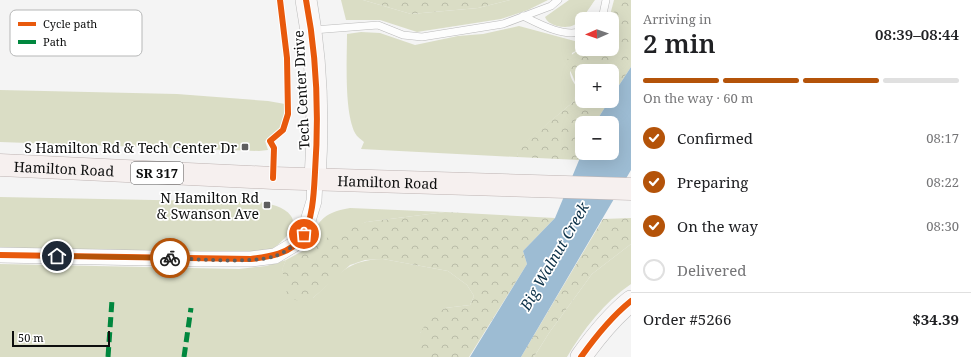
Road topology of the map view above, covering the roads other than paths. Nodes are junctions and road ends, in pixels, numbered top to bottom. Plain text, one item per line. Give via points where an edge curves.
1 (306, 0) edge
2 (558, 0) edge
3 (606, 0) edge
4 (603, 12) edge
5 (523, 16) junction
6 (312, 30) junction
7 (575, 33) edge
8 (0, 165) edge
9 (315, 179) junction
10 (631, 189) edge
11 (0, 255) edge
12 (631, 301) edge
13 (581, 357) edge

1 - 6 main road, Tech Center Drive
2 - 5 lane via 551,6
3 - 4 lane
5 - 6 lane via 503,24 456,30 422,38 403,35 378,25
5 - 7 lane via 541,25
6 - 9 main road, Tech Center Drive via 318,135
8 - 9 main road, Hamilton Road / SR 317
9 - 10 main road, Hamilton Road / SR 317
9 - 11 street via 314,201 304,234 293,245 275,256 251,259 200,259
12 - 13 main road via 612,317

